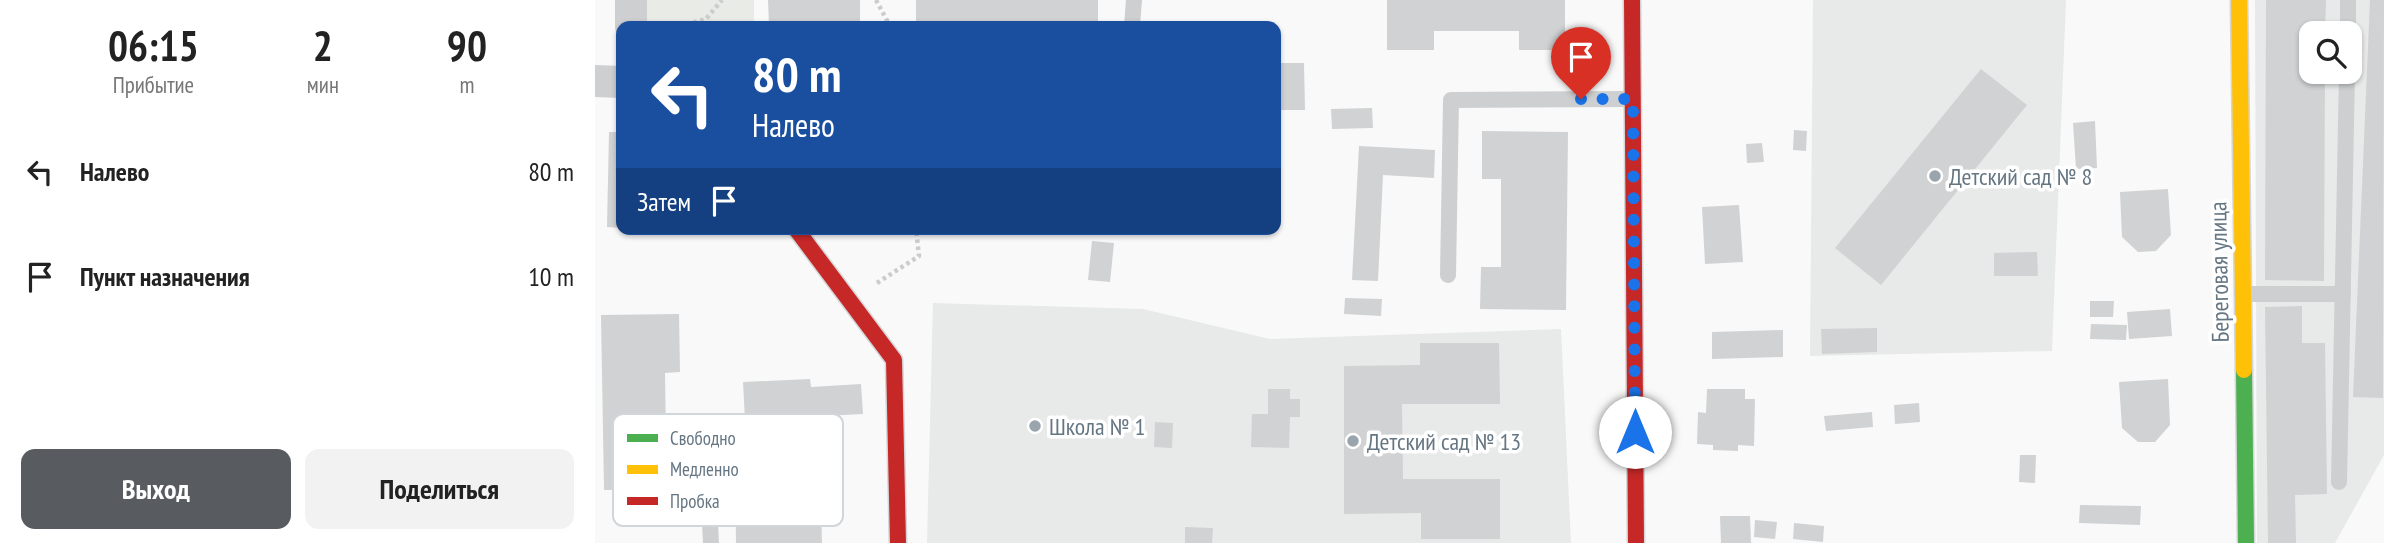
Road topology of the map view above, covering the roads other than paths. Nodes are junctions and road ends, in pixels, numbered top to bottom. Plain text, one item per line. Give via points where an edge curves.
1 (631, 0) edge
2 (1134, 0) edge
3 (1632, 0) edge
4 (2239, 0) edge
5 (2349, 0) edge
6 (631, 21) edge
7 (1132, 21) edge
8 (2348, 21) edge
9 (595, 81) edge
10 (616, 82) edge
11 (2347, 84) edge
12 (1633, 99) junction
13 (800, 235) edge
14 (1448, 275) dead end
15 (2242, 294) junction
16 (2343, 294) junction
17 (2339, 482) dead end
18 (898, 543) edge
19 (1636, 543) edge
20 (2246, 543) edge

1 - 6 street
2 - 7 lane
3 - 12 street
4 - 15 street, Береговая улица
5 - 8 lane
9 - 10 street
11 - 16 lane
12 - 14 lane via 1451,100
12 - 19 street
13 - 18 street via 894,360
15 - 16 lane
15 - 20 street, Береговая улица
16 - 17 lane

